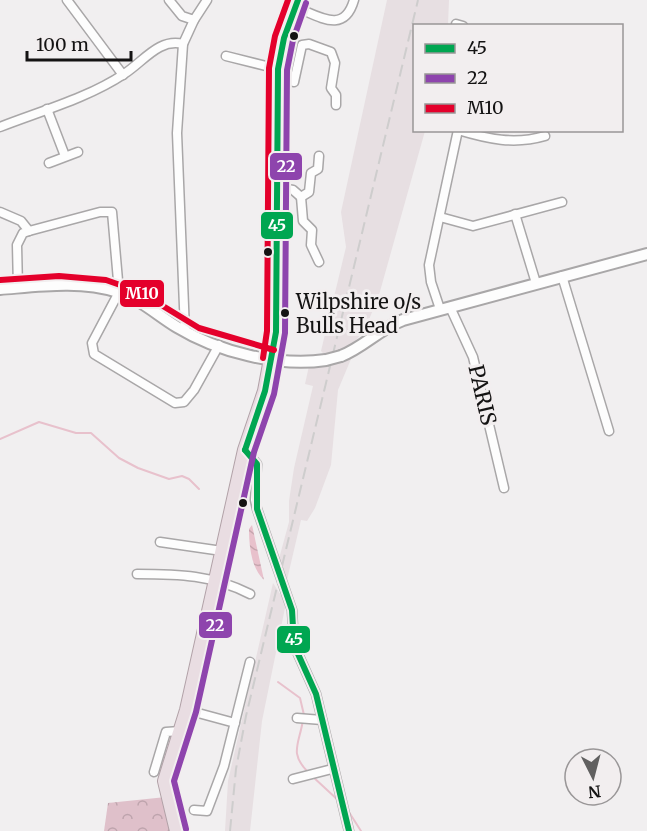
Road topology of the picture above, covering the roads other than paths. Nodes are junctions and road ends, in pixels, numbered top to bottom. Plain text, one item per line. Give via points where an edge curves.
1 (67, 0) edge
2 (169, 0) edge
3 (207, 0) edge
4 (354, 0) edge
5 (296, 3) edge
6 (194, 20) junction
7 (183, 44) junction
8 (226, 56) dead end
9 (298, 62) junction
10 (279, 64) junction
11 (123, 75) junction
12 (294, 82) dead end
13 (336, 105) dead end
14 (47, 109) junction
15 (0, 127) edge
16 (458, 132) edge
17 (466, 132) edge
18 (545, 136) dead end
19 (78, 152) dead end
20 (65, 156) junction
21 (319, 156) dead end
22 (49, 164) dead end
23 (276, 187) junction
24 (301, 197) junction
25 (562, 202) dead end
26 (0, 213) edge
27 (515, 214) junction
28 (440, 217) junction
29 (29, 231) junction
30 (647, 254) edge
31 (319, 262) dead end
32 (562, 276) junction
33 (536, 284) junction
34 (18, 288) junction
35 (0, 289) edge
36 (119, 292) junction
37 (445, 308) junction
38 (185, 331) junction
39 (219, 345) junction
40 (272, 359) junction
41 (609, 431) dead end
42 (244, 450) junction
43 (504, 488) dead end
44 (160, 542) dead end
45 (222, 551) junction
46 (138, 574) dead end
47 (216, 579) junction
48 (250, 594) dead end
49 (250, 662) dead end
50 (187, 710) junction
51 (302, 719) dead end
52 (322, 720) junction
53 (235, 723) junction
54 (180, 731) junction
55 (332, 770) junction
56 (154, 772) dead end
57 (293, 779) dead end
58 (194, 810) dead end
59 (177, 831) edge
60 (349, 831) edge

1 - 11 street
2 - 6 street via 182,16
3 - 6 street
4 - 5 street via 347,16 340,21
5 - 10 highway
6 - 7 street
7 - 11 street via 163,43
7 - 38 street via 177,133
8 - 10 street
9 - 10 street
9 - 12 street
9 - 13 street via 302,45 331,52 335,63 331,88
10 - 23 highway
11 - 14 street
14 - 15 street
14 - 20 street
16 - 28 street, PARIS
17 - 18 street via 517,141
19 - 20 street
20 - 22 street
21 - 24 street via 318,169 311,172 309,192
23 - 24 street via 292,190
23 - 40 highway via 276,332
24 - 31 street via 303,221 312,230 311,245
25 - 27 street
26 - 29 street via 21,221
27 - 28 street via 473,226
27 - 33 street
28 - 37 street, PARIS via 429,270
29 - 34 street via 23,233 17,245
29 - 36 street via 112,212
30 - 32 street
32 - 33 street
32 - 41 street
33 - 37 street
34 - 35 street
34 - 36 street via 92,286
36 - 38 street
36 - 39 street via 92,343 94,354 175,403 189,398
37 - 40 street, bridge via 391,325 341,356 326,360
37 - 43 street, PARIS via 473,357
38 - 39 street
39 - 40 street
40 - 42 highway
42 - 45 highway
42 - 52 street via 257,464 255,500 292,610 294,645 316,694
44 - 45 street
45 - 47 highway
46 - 47 street via 187,574
47 - 48 street
47 - 50 highway
49 - 53 street
50 - 53 street
50 - 54 highway
51 - 52 street
52 - 55 street
53 - 58 street via 208,814
54 - 56 street via 166,732
54 - 59 highway via 165,781
55 - 57 street
55 - 60 street

